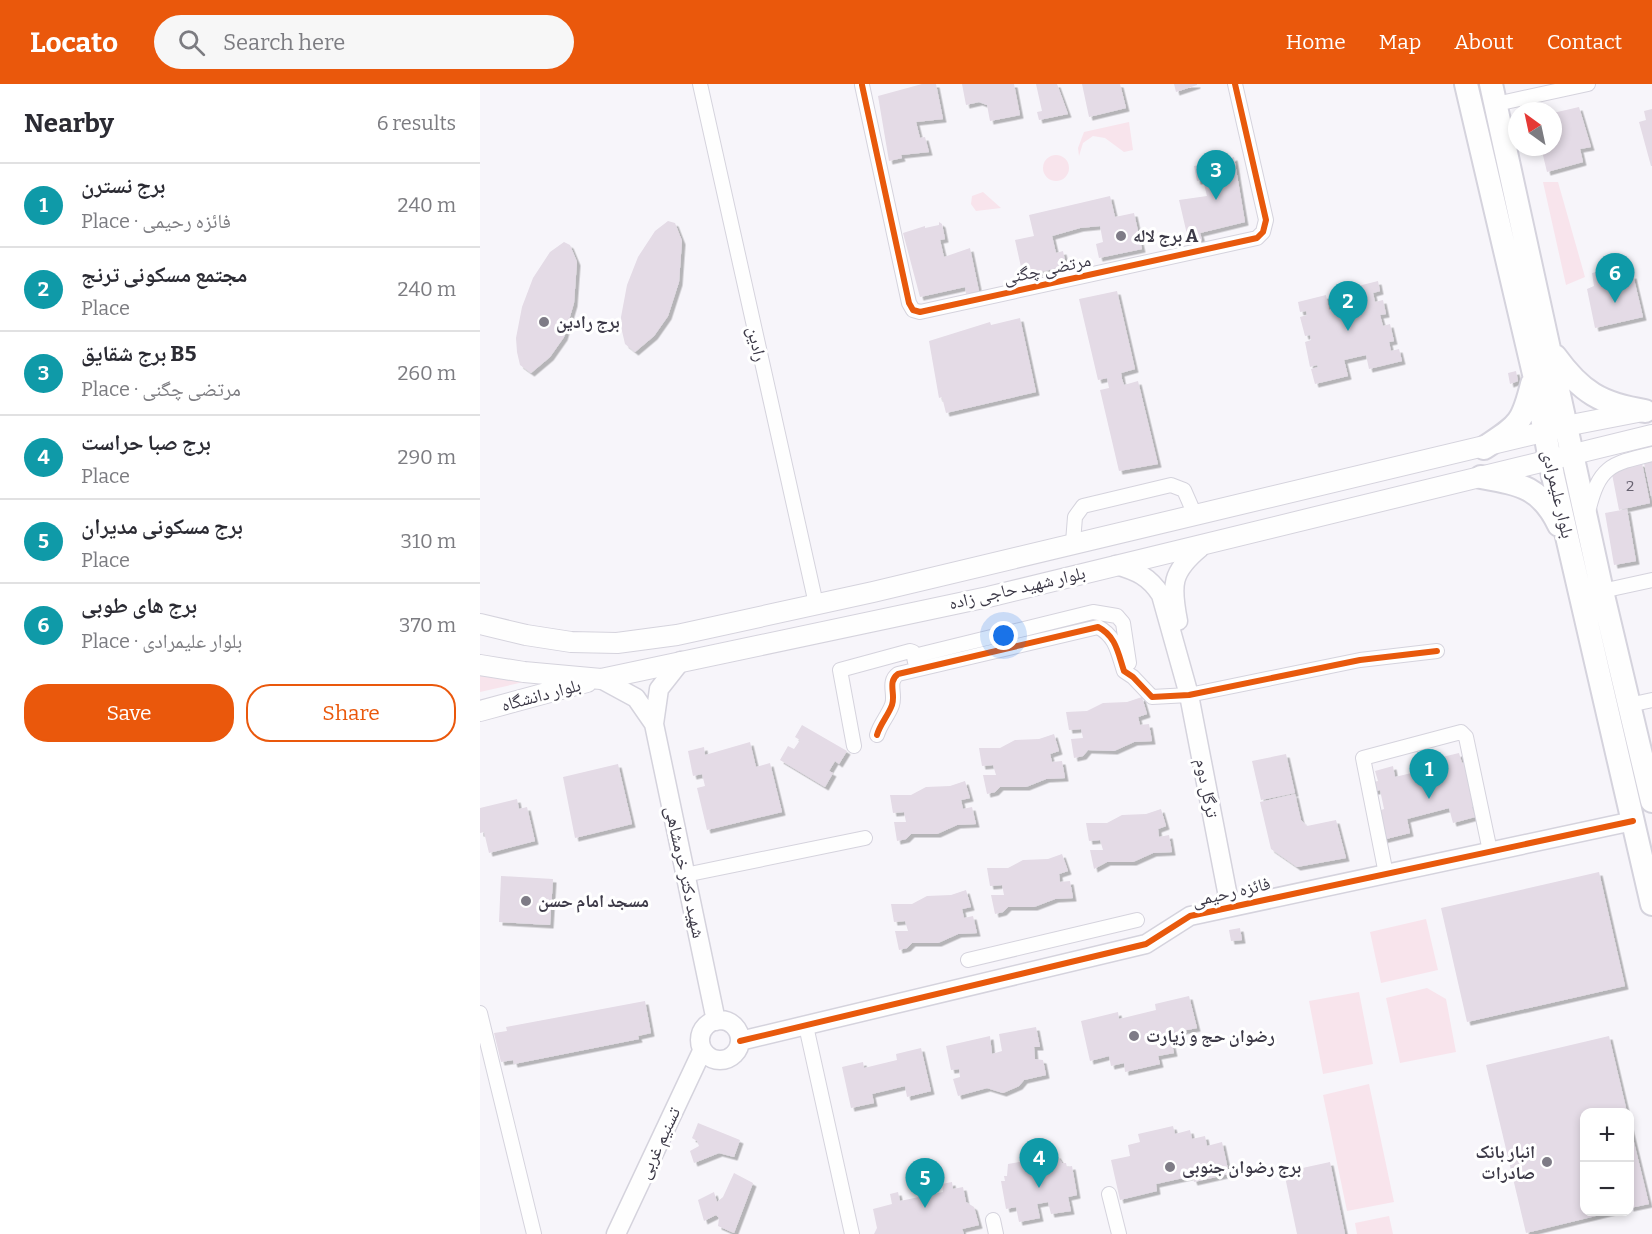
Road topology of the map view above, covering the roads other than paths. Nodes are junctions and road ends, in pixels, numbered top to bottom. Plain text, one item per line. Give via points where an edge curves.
1 (700, 84) edge
2 (1235, 84) edge
3 (1467, 84) edge
4 (1587, 84) edge
5 (862, 85) edge
6 (1493, 94) edge
7 (1551, 350) junction
8 (1534, 374) junction
9 (1648, 410) edge
10 (1567, 426) junction
11 (1544, 432) junction
12 (1652, 435) edge
13 (1484, 448) junction
14 (1652, 454) edge
15 (1573, 455) junction
16 (1550, 460) junction
17 (1481, 477) junction
18 (1195, 515) junction
19 (1587, 516) junction
20 (1093, 538) junction
21 (1073, 542) junction
22 (1200, 548) junction
23 (1570, 548) junction
24 (1109, 566) junction
25 (1652, 580) edge
26 (1602, 591) junction
27 (816, 604) junction
28 (480, 624) edge
29 (1437, 651) dead end
30 (681, 661) junction
31 (916, 663) junction
32 (480, 665) edge
33 (1183, 670) junction
34 (601, 678) junction
35 (1189, 695) junction
36 (1652, 700) edge
37 (1629, 705) junction
38 (480, 711) edge
39 (654, 724) junction
40 (877, 735) dead end
41 (854, 746) dead end
42 (1652, 801) edge
43 (1633, 821) junction
44 (866, 838) dead end
45 (1491, 851) junction
46 (1386, 874) junction
47 (685, 875) junction
48 (1652, 904) edge
49 (1230, 907) junction
50 (1137, 920) dead end
51 (1084, 933) junction
52 (1089, 959) junction
53 (968, 960) dead end
54 (480, 1013) edge
55 (716, 1021) junction
56 (806, 1026) junction
57 (740, 1041) junction
58 (702, 1051) junction
59 (1109, 1194) dead end
60 (993, 1220) dead end
61 (534, 1234) edge
62 (616, 1234) edge
63 (852, 1234) edge
64 (996, 1234) edge
65 (1119, 1234) edge

1 - 27 street, رادین
2 - 5 street, مرتضی چگنی via 1266,220 1257,238 920,312 909,303
3 - 8 main road, بلوار علیمرادی
4 - 6 street
6 - 7 main road, بلوار علیمرادی
7 - 9 main road via 1572,381 1589,392 1604,401
7 - 10 main road, بلوار علیمرادی
8 - 11 main road, بلوار علیمرادی
8 - 13 main road via 1524,416
9 - 10 main road, بلوار شهید حاجی زاده
10 - 11 main road, بلوار شهید حاجی زاده
10 - 15 main road, بلوار علیمرادی
11 - 13 main road, بلوار شهید حاجی زاده
11 - 16 main road, بلوار علیمرادی
12 - 15 main road, بلوار شهید حاجی زاده
13 - 18 main road, بلوار شهید حاجی زاده
14 - 19 street via 1606,469 1596,482
15 - 16 main road, بلوار شهید حاجی زاده
15 - 19 main road, بلوار علیمرادی
16 - 17 main road, بلوار شهید حاجی زاده
16 - 23 main road, بلوار علیمرادی
17 - 22 main road, بلوار شهید حاجی زاده
17 - 23 main road via 1519,484 1540,496 1553,512
18 - 20 main road, بلوار شهید حاجی زاده
18 - 21 street via 1184,490 1171,485 1083,506 1075,517
19 - 26 main road, بلوار علیمرادی
20 - 21 main road, بلوار شهید حاجی زاده
20 - 24 main road via 1107,552
21 - 27 main road, بلوار شهید حاجی زاده
22 - 24 main road, بلوار شهید حاجی زاده
22 - 33 street, ترگل دوم via 1175,575 1174,603 1184,653
23 - 43 main road, بلوار علیمرادی
24 - 30 main road, بلوار شهید حاجی زاده via 988,597
24 - 33 street, ترگل دوم via 1142,573 1153,582 1161,595
25 - 26 street
26 - 37 main road, بلوار علیمرادی
27 - 28 main road, بلوار شهید حاجی زاده via 677,635 617,643 572,642
29 - 35 street via 1360,660
30 - 34 main road, بلوار شهید حاجی زاده
30 - 39 street, شهید دکتر خرمشاهی via 659,689
31 - 35 street via 1099,612 1117,616 1123,623 1133,677 1152,697
31 - 40 street via 893,678 892,706
31 - 41 street via 910,651 840,670
32 - 34 main road, بلوار شهید حاجی زاده
33 - 35 street, ترگل دوم
34 - 38 main road, بلوار دانشگاه
34 - 39 street, شهید دکتر خرمشاهی via 636,698
35 - 49 street, ترگل دوم
36 - 37 street
37 - 42 main road, بلوار علیمرادی
39 - 47 street, شهید دکتر خرمشاهی
43 - 45 street, فائزه رحیمی
43 - 48 main road, بلوار علیمرادی
44 - 47 street
45 - 46 street, فائزه رحیمی
45 - 46 street via 1466,737 1461,732 1363,758
46 - 49 street, فائزه رحیمی
47 - 55 street, شهید دکتر خرمشاهی
49 - 52 street, فائزه رحیمی via 1190,916 1146,944
50 - 51 street
51 - 52 street
51 - 53 street
52 - 56 street, فائزه رحیمی
54 - 61 street
55 - 57 street via 733,1025
55 - 58 street via 701,1032
56 - 57 street, فائزه رحیمی
56 - 63 street
57 - 58 street via 736,1053 725,1060 712,1059
58 - 62 street, تسنیم غربی
59 - 65 street
60 - 64 street

